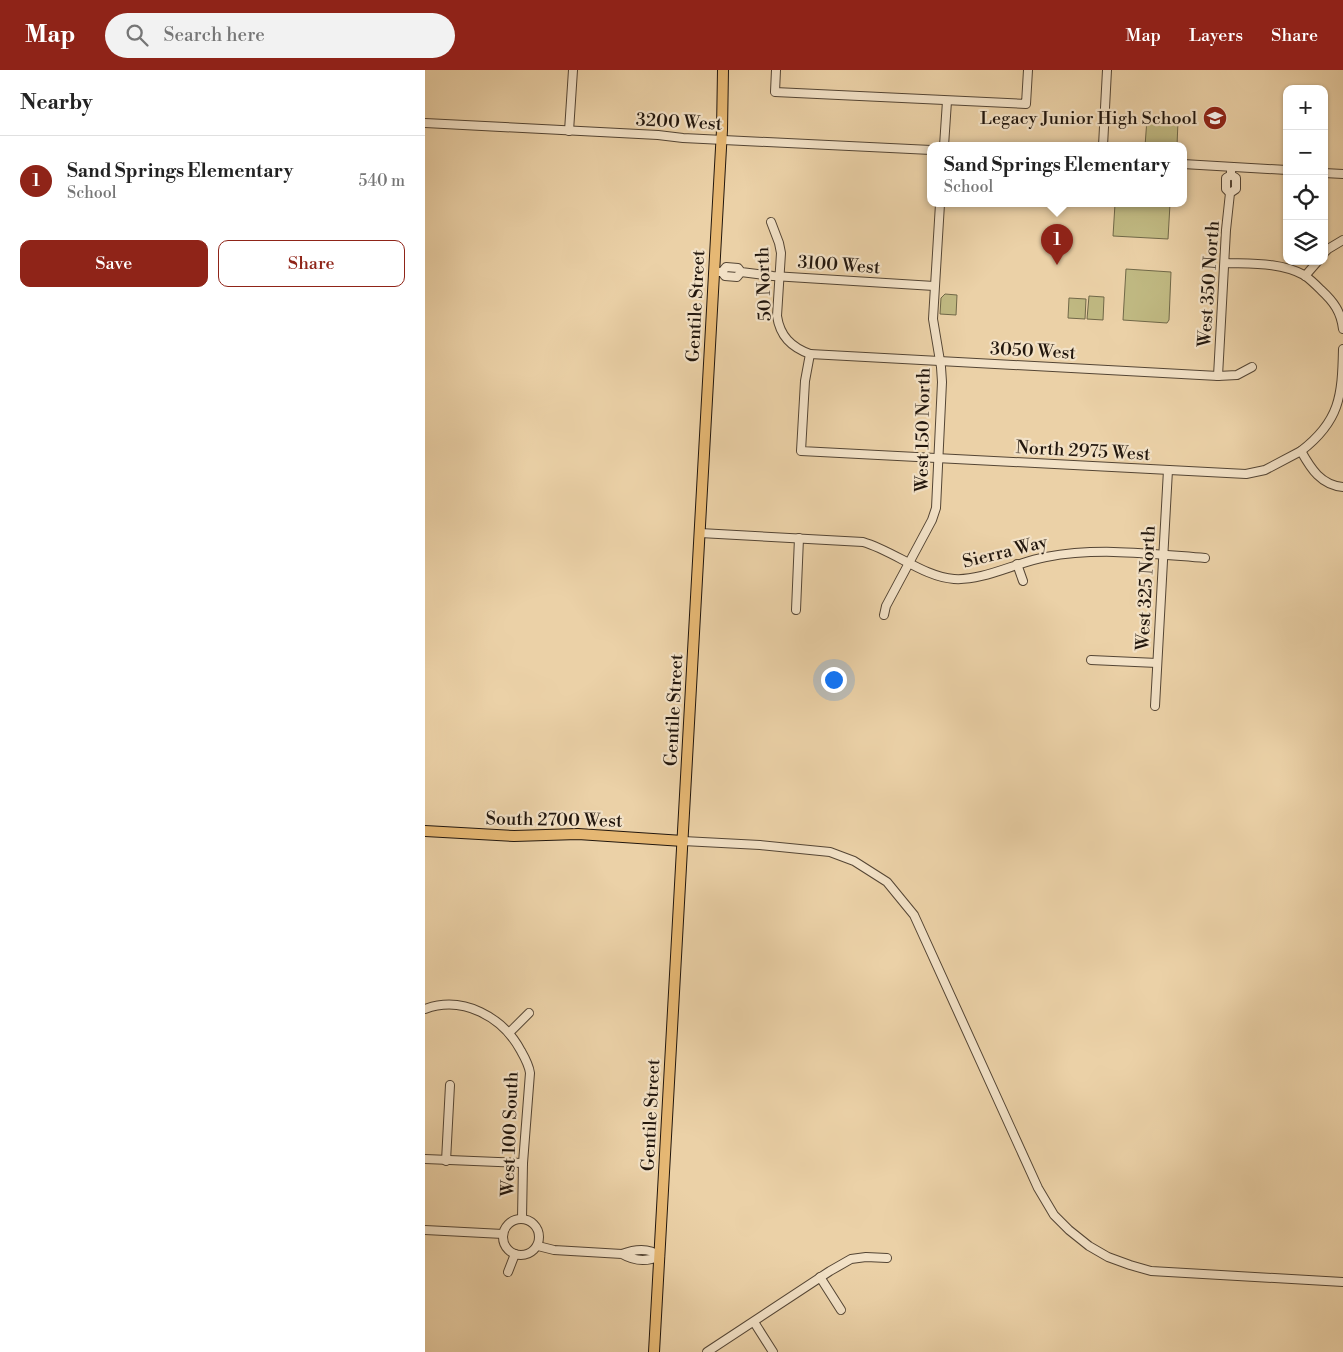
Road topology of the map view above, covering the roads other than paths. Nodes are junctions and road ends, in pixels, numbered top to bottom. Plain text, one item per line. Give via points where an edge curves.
1 (573, 70) edge
2 (723, 70) edge
3 (776, 70) edge
4 (1028, 70) edge
5 (1107, 70) edge
6 (947, 101) junction
7 (425, 123) edge
8 (569, 131) junction
9 (722, 140) junction
10 (944, 142) edge
11 (1103, 142) edge
12 (927, 150) edge
13 (1187, 165) edge
14 (1283, 170) edge
15 (1231, 171) junction
16 (1328, 173) edge
17 (1343, 174) edge
18 (939, 207) edge
19 (771, 222) dead end
20 (1343, 240) edge
21 (1328, 249) edge
22 (1225, 263) junction
23 (1315, 265) edge
24 (718, 272) junction
25 (1305, 276) junction
26 (779, 277) junction
27 (934, 286) junction
28 (1343, 329) edge
29 (1343, 349) edge
30 (810, 354) junction
31 (940, 360) junction
32 (1343, 366) edge
33 (1252, 367) dead end
34 (1218, 376) junction
35 (1301, 451) junction
36 (938, 458) junction
37 (1168, 470) junction
38 (1343, 487) edge
39 (700, 533) junction
40 (799, 538) junction
41 (1163, 555) junction
42 (1205, 558) dead end
43 (909, 562) junction
44 (1017, 564) junction
45 (1023, 581) dead end
46 (796, 610) dead end
47 (884, 615) dead end
48 (1091, 660) dead end
49 (1157, 663) junction
50 (1155, 706) dead end
51 (425, 832) edge
52 (683, 841) junction
53 (425, 1008) edge
54 (529, 1013) dead end
55 (509, 1033) junction
56 (450, 1085) dead end
57 (425, 1159) edge
58 (446, 1161) junction
59 (523, 1163) junction
60 (522, 1218) junction
61 (425, 1230) edge
62 (503, 1234) junction
63 (538, 1246) junction
64 (515, 1254) junction
65 (660, 1256) junction
66 (887, 1258) dead end
67 (508, 1272) dead end
68 (821, 1277) junction
69 (1343, 1282) edge
70 (841, 1310) dead end
71 (753, 1322) junction
72 (655, 1352) edge
73 (707, 1352) edge
74 (773, 1352) edge

1 - 8 street
2 - 9 main road, Gentile Street
3 - 6 street via 775,92
4 - 6 street via 1026,104
5 - 11 street
6 - 10 street
7 - 8 street, 3200 West
8 - 9 street, 3200 West
9 - 12 street, 3200 West
9 - 24 main road, Gentile Street
13 - 15 street
14 - 15 street
15 - 22 street, West 350 North via 1226,178 1226,189 1230,193
16 - 17 street
18 - 27 street, West 150 North
19 - 26 street, 50 North via 779,243
20 - 21 street
22 - 25 street via 1278,266
22 - 34 street, West 350 North
23 - 25 street
24 - 26 street, 3100 West via 726,267
24 - 39 main road, Gentile Street
25 - 28 street via 1332,300
26 - 27 street, 3100 West
26 - 30 street, 50 North via 779,325 792,345
27 - 31 street, West 150 North via 933,318
29 - 32 street, North 2975 West
30 - 31 street, 3050 West
30 - 36 street, North 2975 West via 801,451
31 - 34 street, 3050 West
31 - 36 street, West 150 North
32 - 35 street, North 2975 West via 1337,407 1323,432
33 - 34 street, 3050 West via 1237,375
35 - 37 street, North 2975 West via 1255,473
35 - 38 street via 1324,482
36 - 37 street, North 2975 West
36 - 43 street, West 150 North via 935,514
37 - 41 street, West 325 North
39 - 40 street, Sierra Way
39 - 52 main road, Gentile Street
40 - 43 street, Sierra Way via 863,542
40 - 46 street
41 - 42 street, Sierra Way
41 - 44 street, Sierra Way via 1091,552
41 - 49 street, West 325 North
43 - 44 street, Sierra Way via 930,573 956,580 978,577
43 - 47 street, West 150 North
44 - 45 street
48 - 49 street
49 - 50 street, West 325 North
51 - 52 main road, South 2700 West via 514,836 578,834
52 - 65 main road, Gentile Street
52 - 69 street via 830,852 854,861 887,882 914,915 1038,1188 1054,1215 1089,1246 1108,1257 1151,1271
53 - 55 street, West 100 South via 449,1005 471,1008 487,1014
54 - 55 street
55 - 59 street, West 100 South via 522,1052 530,1073
56 - 58 street
57 - 58 street
58 - 59 street
59 - 60 street, West 100 South
60 - 62 street via 508,1224
60 - 63 street via 537,1227
61 - 62 street
62 - 64 street via 506,1246
63 - 64 street via 530,1253
63 - 65 street via 622,1254 632,1259 652,1260
64 - 67 street
65 - 72 main road, Gentile Street
66 - 68 street via 851,1258
68 - 70 street
68 - 71 street
71 - 73 street
71 - 74 street

